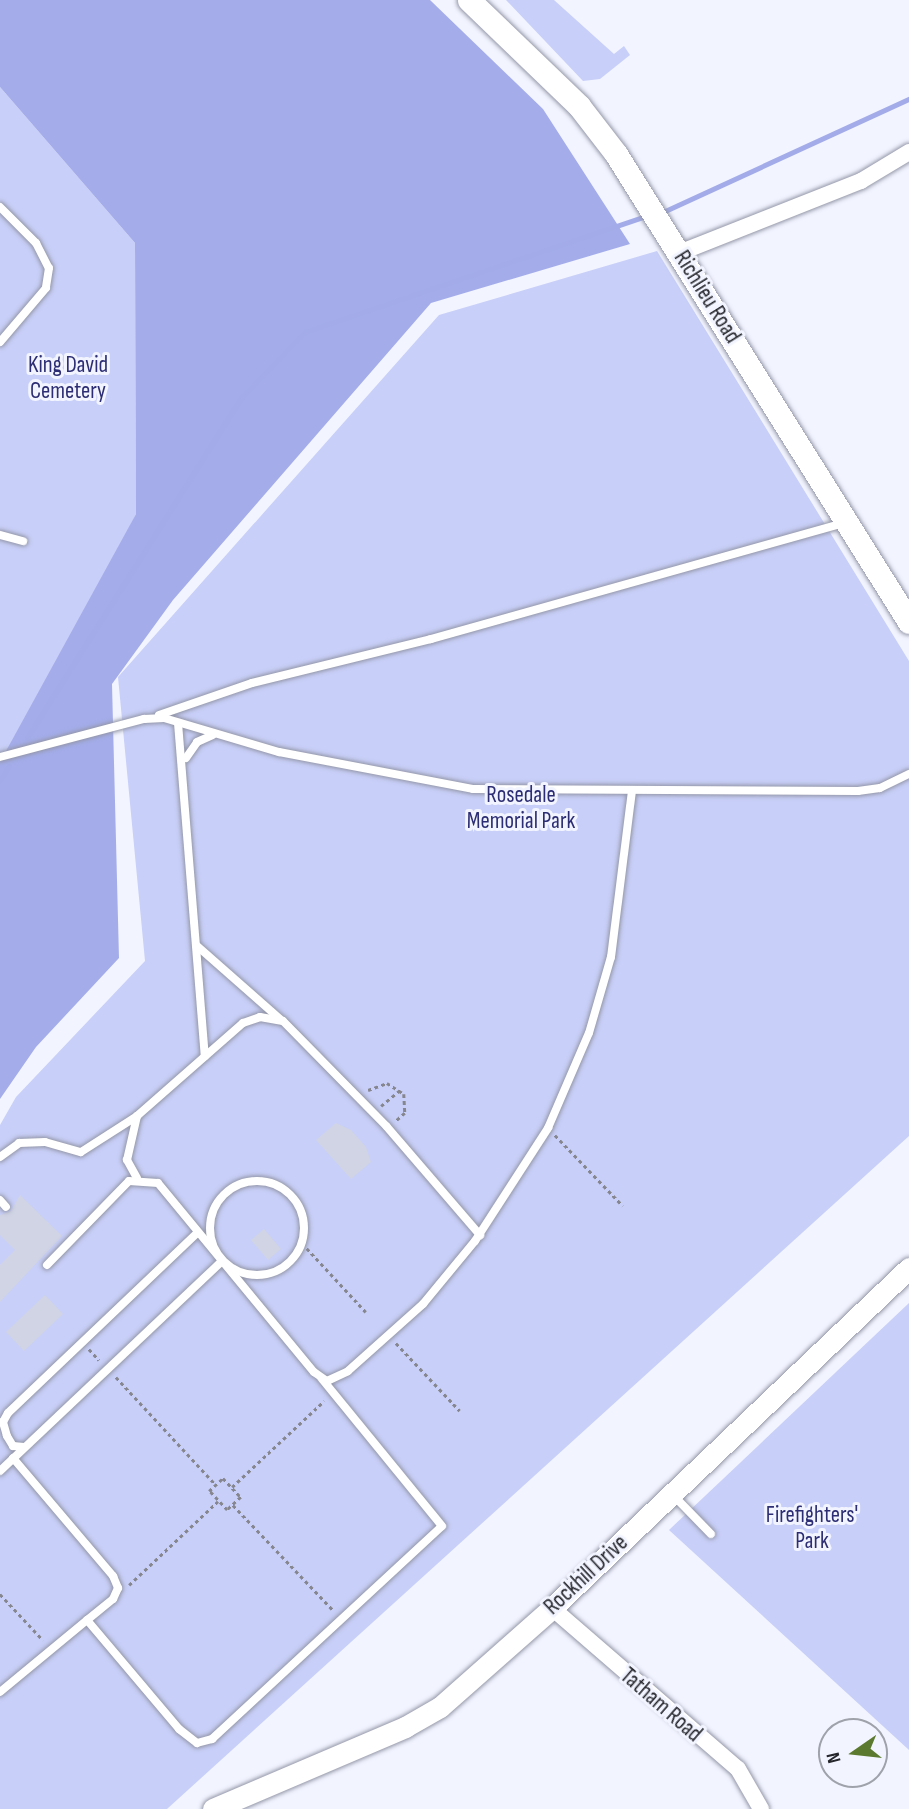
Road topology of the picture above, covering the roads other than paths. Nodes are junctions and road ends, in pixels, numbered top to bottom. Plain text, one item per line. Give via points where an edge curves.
1 (469, 0) edge
2 (909, 152) edge
3 (0, 207) edge
4 (679, 253) junction
5 (0, 342) edge
6 (847, 522) junction
7 (0, 535) edge
8 (23, 541) dead end
9 (909, 622) edge
10 (151, 718) junction
11 (178, 723) junction
12 (214, 735) junction
13 (0, 757) edge
14 (184, 764) junction
15 (909, 774) edge
16 (632, 790) junction
17 (197, 946) junction
18 (283, 1021) junction
19 (205, 1056) junction
20 (137, 1116) junction
21 (0, 1157) edge
22 (137, 1178) junction
23 (198, 1232) junction
24 (480, 1235) junction
25 (222, 1261) junction
26 (47, 1265) dead end
27 (909, 1268) edge
28 (322, 1379) junction
29 (24, 1447) junction
30 (13, 1458) junction
31 (0, 1471) edge
32 (672, 1494) junction
33 (711, 1534) dead end
34 (552, 1608) junction
35 (87, 1620) junction
36 (0, 1692) edge
37 (213, 1809) edge
38 (761, 1809) edge

1 - 4 main road, Richlieu Road via 579,106 616,154
2 - 4 street via 861,181
3 - 5 lane via 36,243 46,258 49,280
4 - 6 main road, Richlieu Road
6 - 9 main road, Richlieu Road
6 - 10 lane via 431,639 252,683
7 - 8 lane
10 - 11 lane
10 - 13 lane
11 - 12 lane
11 - 14 lane
12 - 14 lane via 189,750
12 - 16 lane via 462,787
14 - 17 lane
15 - 16 lane via 880,788 858,791
16 - 24 lane via 611,957 589,1033 548,1128
17 - 18 lane
17 - 19 lane
18 - 19 lane via 260,1017 243,1023
18 - 24 lane via 387,1127
19 - 20 lane
20 - 21 lane via 80,1152 45,1142 19,1143
20 - 22 lane via 127,1160
22 - 23 lane via 158,1183
22 - 26 lane
23 - 25 lane
23 - 29 lane via 8,1413 3,1422 7,1436 13,1446
24 - 28 lane via 423,1304 337,1378
25 - 25 lane via 212,1239 212,1215 229,1189 244,1182 267,1182 288,1192 304,1218 302,1243 292,1261 266,1275 250,1275
25 - 28 lane
25 - 29 lane
27 - 32 street, Rockhill Drive
28 - 35 lane via 442,1526 212,1739 197,1743 179,1729
29 - 30 lane
30 - 31 lane
30 - 35 lane via 113,1576 118,1588 114,1599
32 - 33 lane
32 - 34 street, Rockhill Drive
34 - 37 street, Rockhill Drive via 440,1707 405,1727
34 - 38 street, Tatham Road via 738,1769
35 - 36 lane

